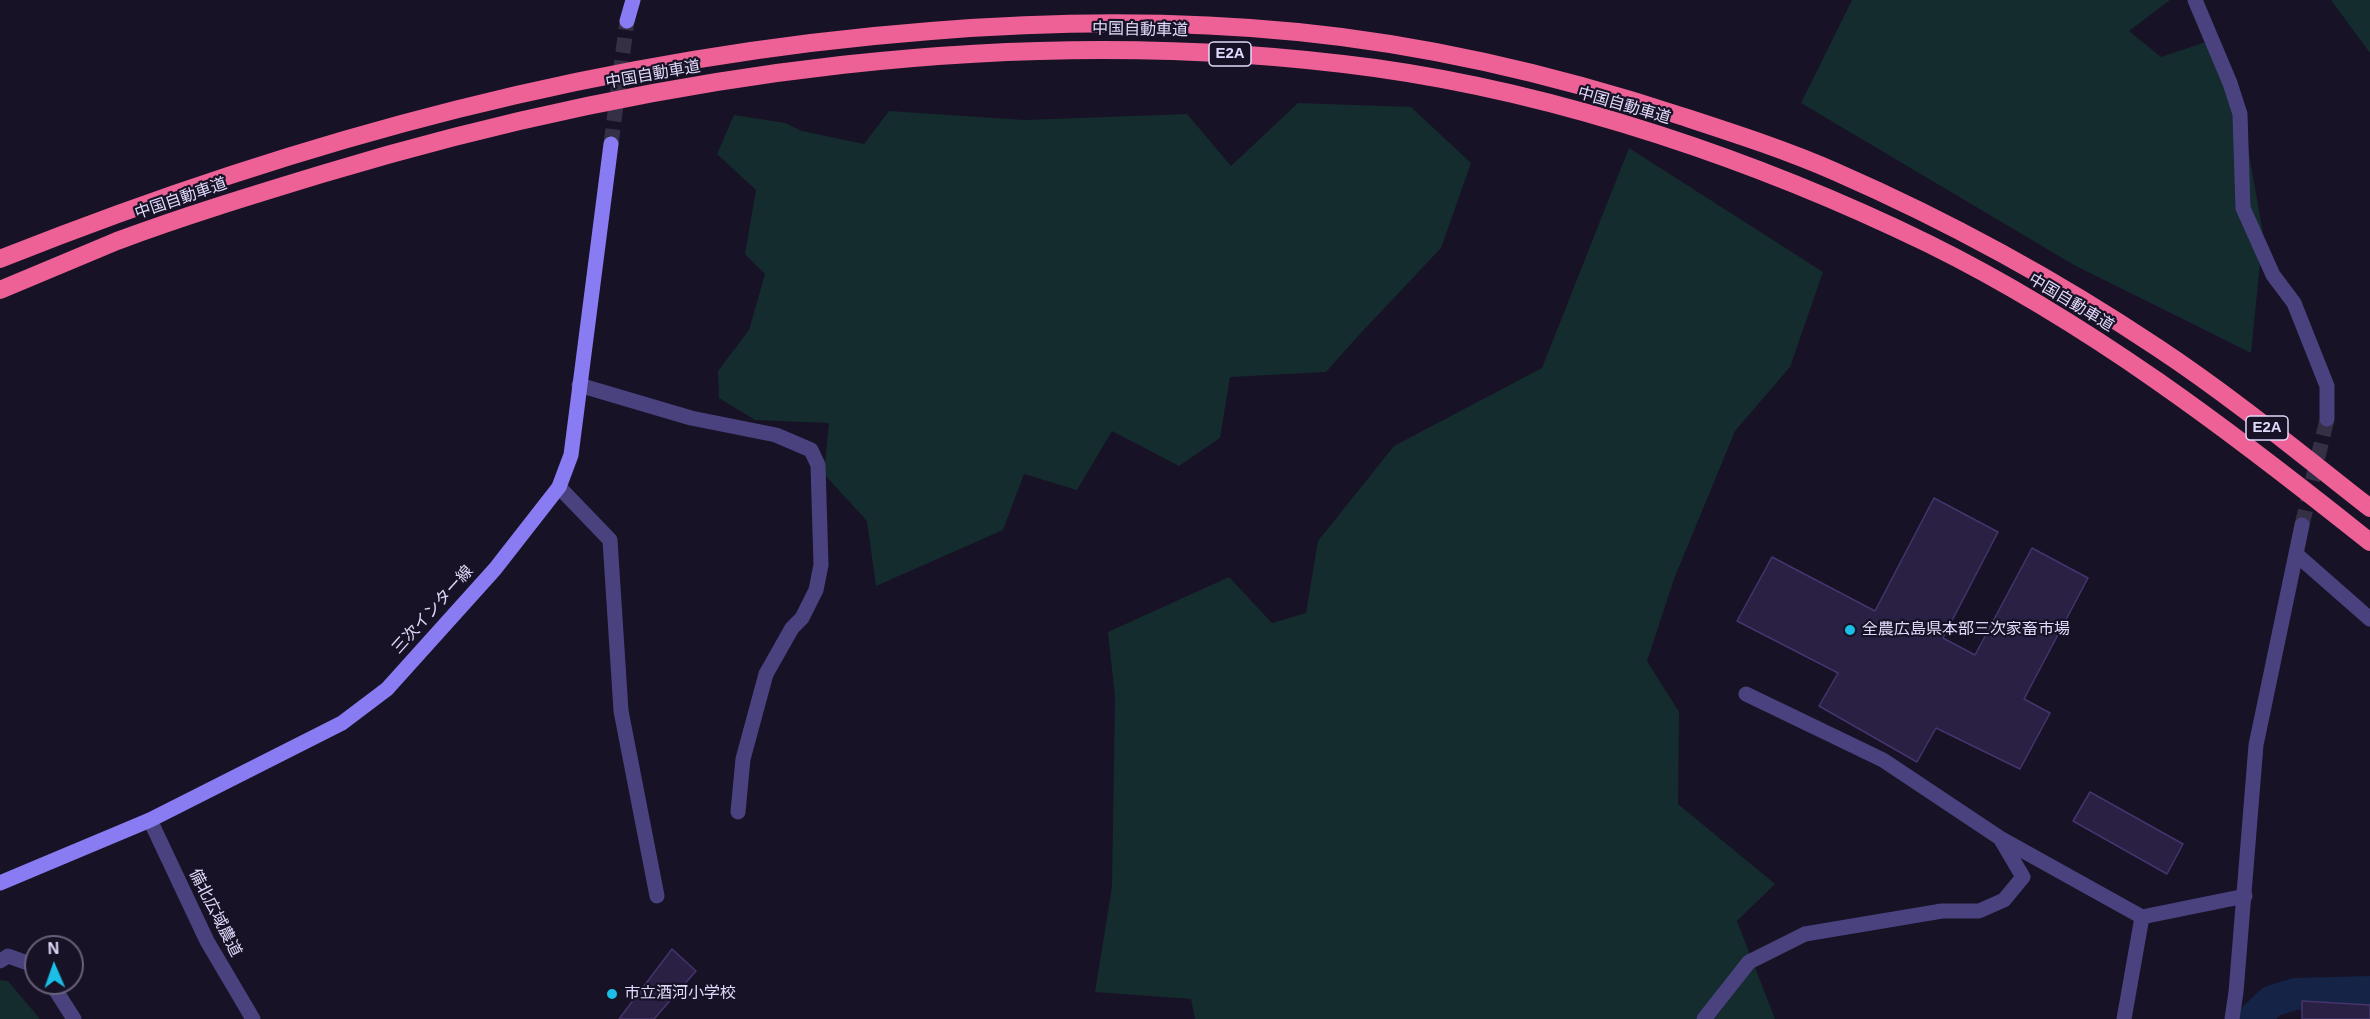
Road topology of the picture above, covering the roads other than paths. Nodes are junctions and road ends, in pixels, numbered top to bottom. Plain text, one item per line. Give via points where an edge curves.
1 (633, 0) edge
2 (2195, 0) edge
3 (627, 21) tunnel mouth
4 (612, 144) tunnel mouth
5 (0, 259) edge
6 (0, 290) edge
7 (2161, 350) junction
8 (579, 385) junction
9 (2327, 418) tunnel mouth
10 (559, 487) junction
11 (2370, 494) edge
12 (2370, 508) edge
13 (2302, 525) tunnel mouth
14 (2370, 542) edge
15 (2297, 555) junction
16 (2370, 620) edge
17 (1746, 694) dead end
18 (738, 812) dead end
19 (150, 820) junction
20 (2000, 838) junction
21 (0, 883) edge
22 (657, 896) dead end
23 (2244, 896) junction
24 (2142, 916) junction
25 (0, 961) edge
26 (24, 962) edge
27 (59, 995) edge
28 (74, 1019) edge
29 (253, 1019) edge
30 (1704, 1019) edge
31 (2124, 1019) edge
32 (2232, 1019) edge

1 - 3 main road
2 - 9 street via 2240,114 2243,208 2273,275 2294,303 2327,386
4 - 8 main road, 三次インター線
5 - 7 highway, 中国自動車道 / E2A via 109,215 365,133 507,96 649,66 781,46 966,28 1077,23 1184,25 1296,32 1405,46 1505,65 1608,92 1725,130 1832,171 1941,221 2054,282
6 - 14 highway, 中国自動車道 / E2A via 129,237 375,158 510,123 658,93 772,75 972,53 1179,50 1286,57 1381,69 1492,90 1608,120 1721,156 1826,197 1933,246 2050,310 2229,432
7 - 11 highway via 2254,407
7 - 12 highway, 中国自動車道 / E2A
8 - 10 main road, 三次インター線 via 570,455
8 - 18 street via 691,418 776,435 811,450 818,465 818,582 802,618 792,628 766,674 743,759
10 - 19 main road, 三次インター線 via 495,569 387,688 342,723
10 - 22 street via 610,540 621,711
13 - 15 street
15 - 16 street
15 - 23 street via 2256,745
17 - 20 street via 1883,760
19 - 21 main road, 三次インター線
19 - 29 street, 備北広域農道 via 207,940
20 - 24 street
20 - 30 street via 2023,877 2004,900 1979,910 1942,911 1805,934 1749,962
23 - 24 street
23 - 32 street
24 - 31 street
25 - 26 street via 8,956
27 - 28 street

